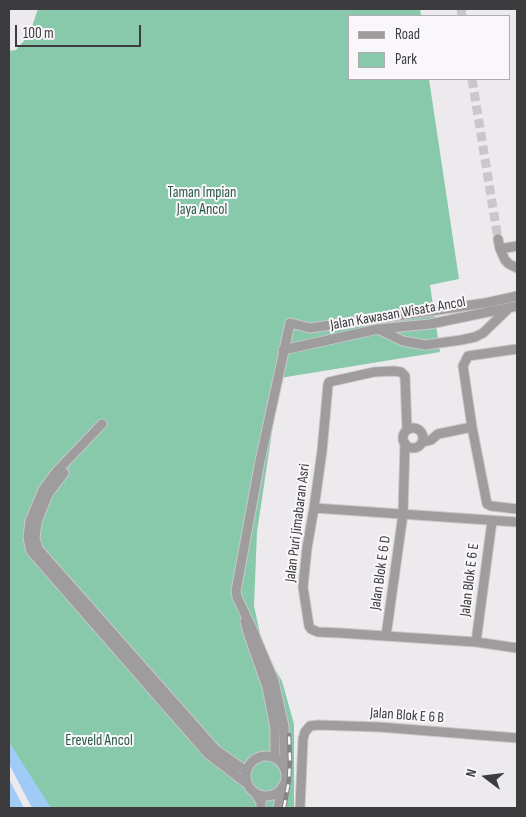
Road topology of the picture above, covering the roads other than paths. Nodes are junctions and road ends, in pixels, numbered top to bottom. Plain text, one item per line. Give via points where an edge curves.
1 (517, 246) edge
2 (517, 268) edge
3 (517, 296) edge
4 (514, 306) edge
5 (334, 325) junction
6 (378, 329) junction
7 (335, 338) junction
8 (517, 349) edge
9 (283, 350) junction
10 (472, 427) junction
11 (407, 430) junction
12 (421, 432) junction
13 (438, 434) junction
14 (422, 442) junction
15 (405, 444) junction
16 (314, 508) junction
17 (517, 509) edge
18 (403, 514) junction
19 (492, 521) junction
20 (517, 522) edge
21 (243, 609) junction
22 (386, 636) junction
23 (476, 642) junction
24 (517, 648) edge
25 (517, 738) edge
26 (275, 758) junction
27 (285, 769) junction
28 (246, 771) junction
29 (246, 783) junction
30 (282, 787) junction
31 (256, 794) junction
32 (261, 808) edge
33 (278, 808) edge
34 (300, 808) edge

1 - 2 street via 499,244 505,260
3 - 5 street, Jalan Kawasan Wisata Ancol
4 - 6 street, Jalan Kawasan Wisata Ancol via 430,324
4 - 6 street via 484,333 461,340 425,345 403,341
5 - 7 street
5 - 9 street, Jalan Kawasan Wisata Ancol via 310,328 290,323
6 - 7 street, Jalan Kawasan Wisata Ancol
7 - 9 street, Jalan Kawasan Wisata Ancol
8 - 10 street via 468,356 463,366
9 - 21 street via 236,591
10 - 13 street
10 - 17 street via 486,504
11 - 12 street via 416,428
11 - 15 street via 403,436
11 - 16 street, Jalan Puri Jimabaran Asri via 403,374 398,371 374,372 329,382
12 - 13 street
12 - 14 street
13 - 14 street
14 - 15 street via 412,448
15 - 18 street, Jalan Blok E 6 D
16 - 18 street
16 - 22 street, Jalan Puri Jimabaran Asri via 303,587 309,626 318,632
18 - 19 street
18 - 22 street, Jalan Blok E 6 D
19 - 20 street
19 - 23 street, Jalan Blok E 6 E
21 - 26 street via 248,634 267,686 275,728
21 - 27 street via 274,681 284,727
22 - 23 street, Jalan Puri Jimabaran Asri
23 - 24 street, Jalan Puri Jimabaran Asri
25 - 34 street, Jalan Blok E 6 B via 379,727 310,726 303,739
26 - 27 street
26 - 28 street via 259,756
27 - 30 street
28 - 29 street
28 - 29 street via 214,747 38,549 34,538 36,522 48,494 105,426 57,471 43,490 30,521 30,551 208,754
29 - 31 street
30 - 31 street via 270,795
30 - 33 street
31 - 32 street

